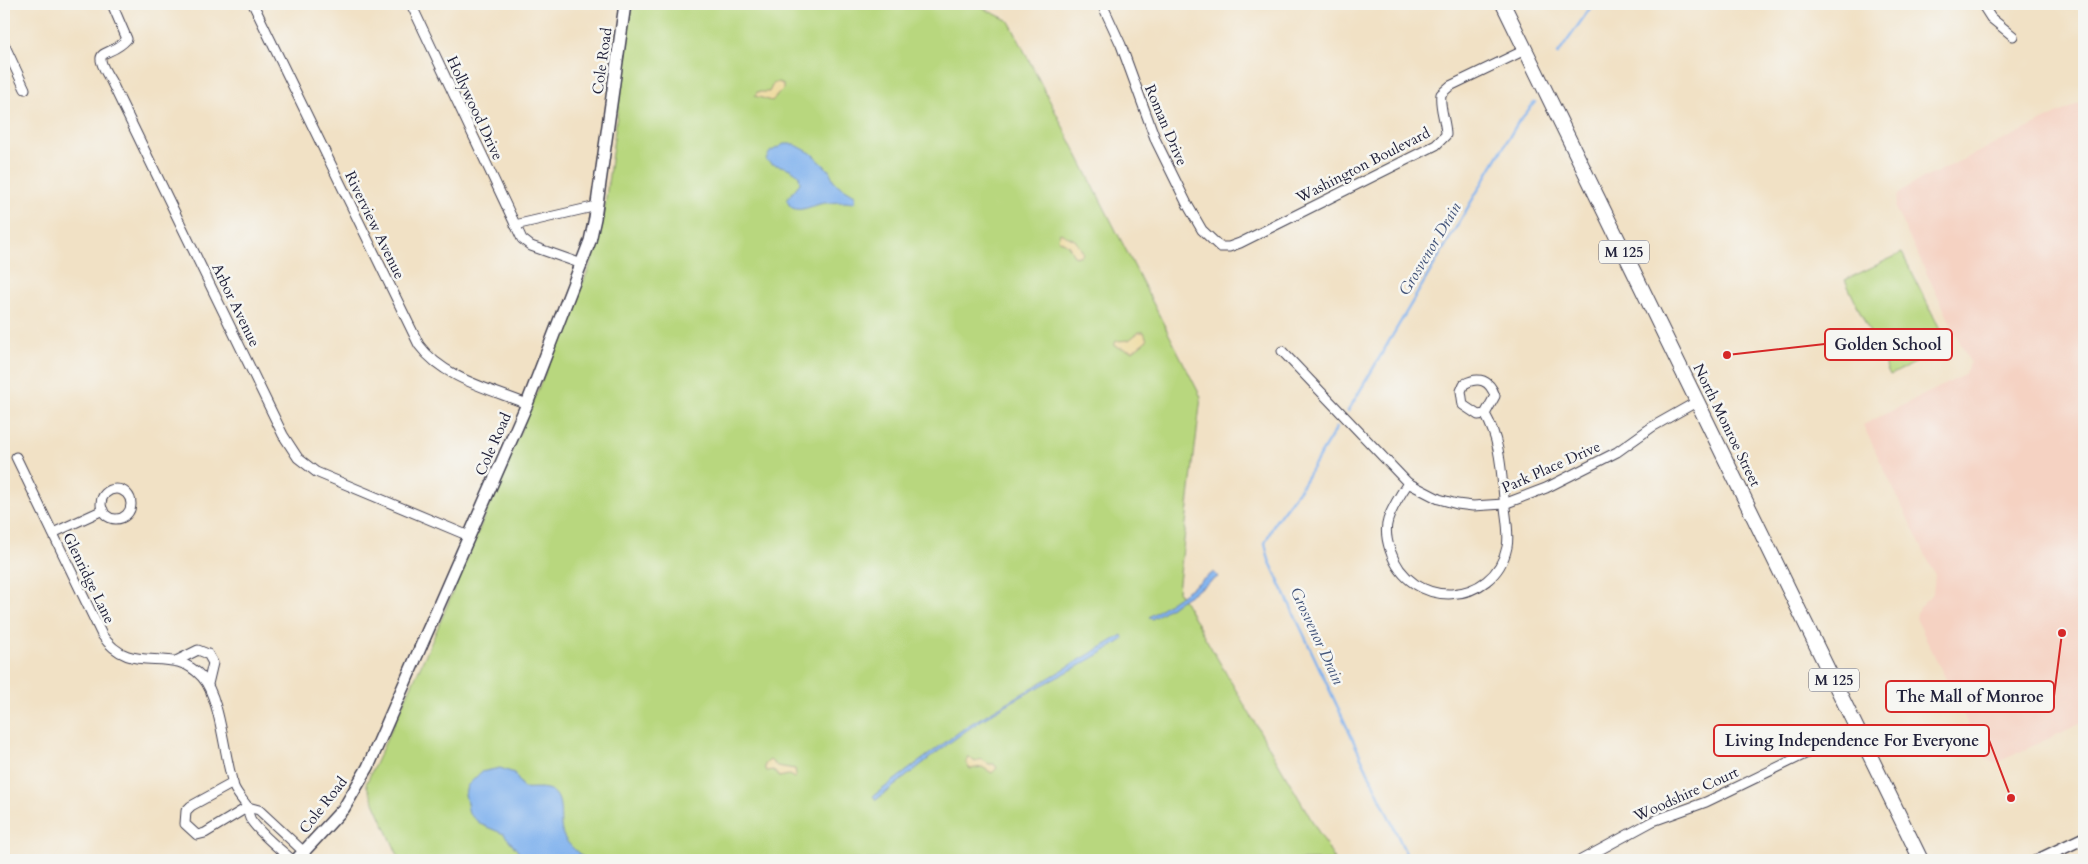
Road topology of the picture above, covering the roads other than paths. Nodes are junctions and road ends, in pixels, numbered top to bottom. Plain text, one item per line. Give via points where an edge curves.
1 (112, 4) edge
2 (254, 4) edge
3 (411, 4) edge
4 (625, 4) edge
5 (1102, 4) edge
6 (1503, 4) edge
7 (1982, 4) edge
8 (2013, 36) dead end
9 (4, 44) edge
10 (1525, 50) junction
11 (25, 89) dead end
12 (597, 206) junction
13 (515, 225) junction
14 (1220, 246) joint
15 (582, 264) junction
16 (1282, 351) dead end
17 (1698, 401) junction
18 (527, 404) junction
19 (1485, 414) dead end
20 (16, 457) dead end
21 (1408, 483) junction
22 (1504, 504) junction
23 (102, 510) dead end
24 (53, 533) junction
25 (469, 536) junction
26 (176, 661) junction
27 (208, 684) junction
28 (1857, 729) junction
29 (233, 783) junction
30 (248, 808) junction
31 (2084, 838) edge
32 (4, 854) edge
33 (300, 858) edge
34 (7, 860) edge
35 (1581, 860) edge
36 (1921, 860) edge
37 (2038, 860) edge

1 - 25 street, Arbor Avenue via 127,39 104,53 100,63 112,81 283,435 298,458 316,472
2 - 18 street, Riverview Avenue via 419,345 426,355 445,369
3 - 13 street, Hollywood Drive
4 - 12 street, Cole Road
5 - 14 street, Roman Drive via 1121,45 1156,141 1186,204 1202,230
6 - 10 main road, North Monroe Street / M 125
7 - 8 street via 1991,18
9 - 11 street
10 - 14 street, Washington Boulevard via 1450,86 1441,94 1446,135 1436,145 1240,243
10 - 17 main road, North Monroe Street / M 125
12 - 13 street
12 - 15 street, Cole Road
13 - 15 street, Hollywood Drive via 522,239 532,246
15 - 18 street, Cole Road
16 - 21 street, Park Place Drive
17 - 22 street, Park Place Drive via 1652,427 1617,452 1546,488
17 - 28 main road, North Monroe Street / M 125
18 - 25 street, Cole Road
19 - 22 street via 1498,446
20 - 24 street, Glenridge Lane
21 - 22 street, Park Place Drive via 1457,504
21 - 22 street via 1387,522 1388,542 1394,562 1407,579 1433,593 1448,596 1460,593 1473,588 1495,570 1507,547
23 - 24 street
24 - 26 street, Glenridge Lane via 111,648 131,659
25 - 33 street, Cole Road via 368,767 344,808
26 - 27 street, Glenridge Lane via 196,671
26 - 27 street, Glenridge Lane via 198,650 208,654 213,663
27 - 29 street, Glenridge Lane
28 - 35 street, Woodshire Court via 1706,802 1653,821
28 - 36 main road, North Monroe Street / M 125
29 - 30 street, Glenridge Lane
29 - 30 street via 191,806 186,811 185,824 197,835 206,833
30 - 33 street, Glenridge Lane via 259,810
30 - 33 street, Glenridge Lane via 250,819
31 - 37 street
32 - 34 street

